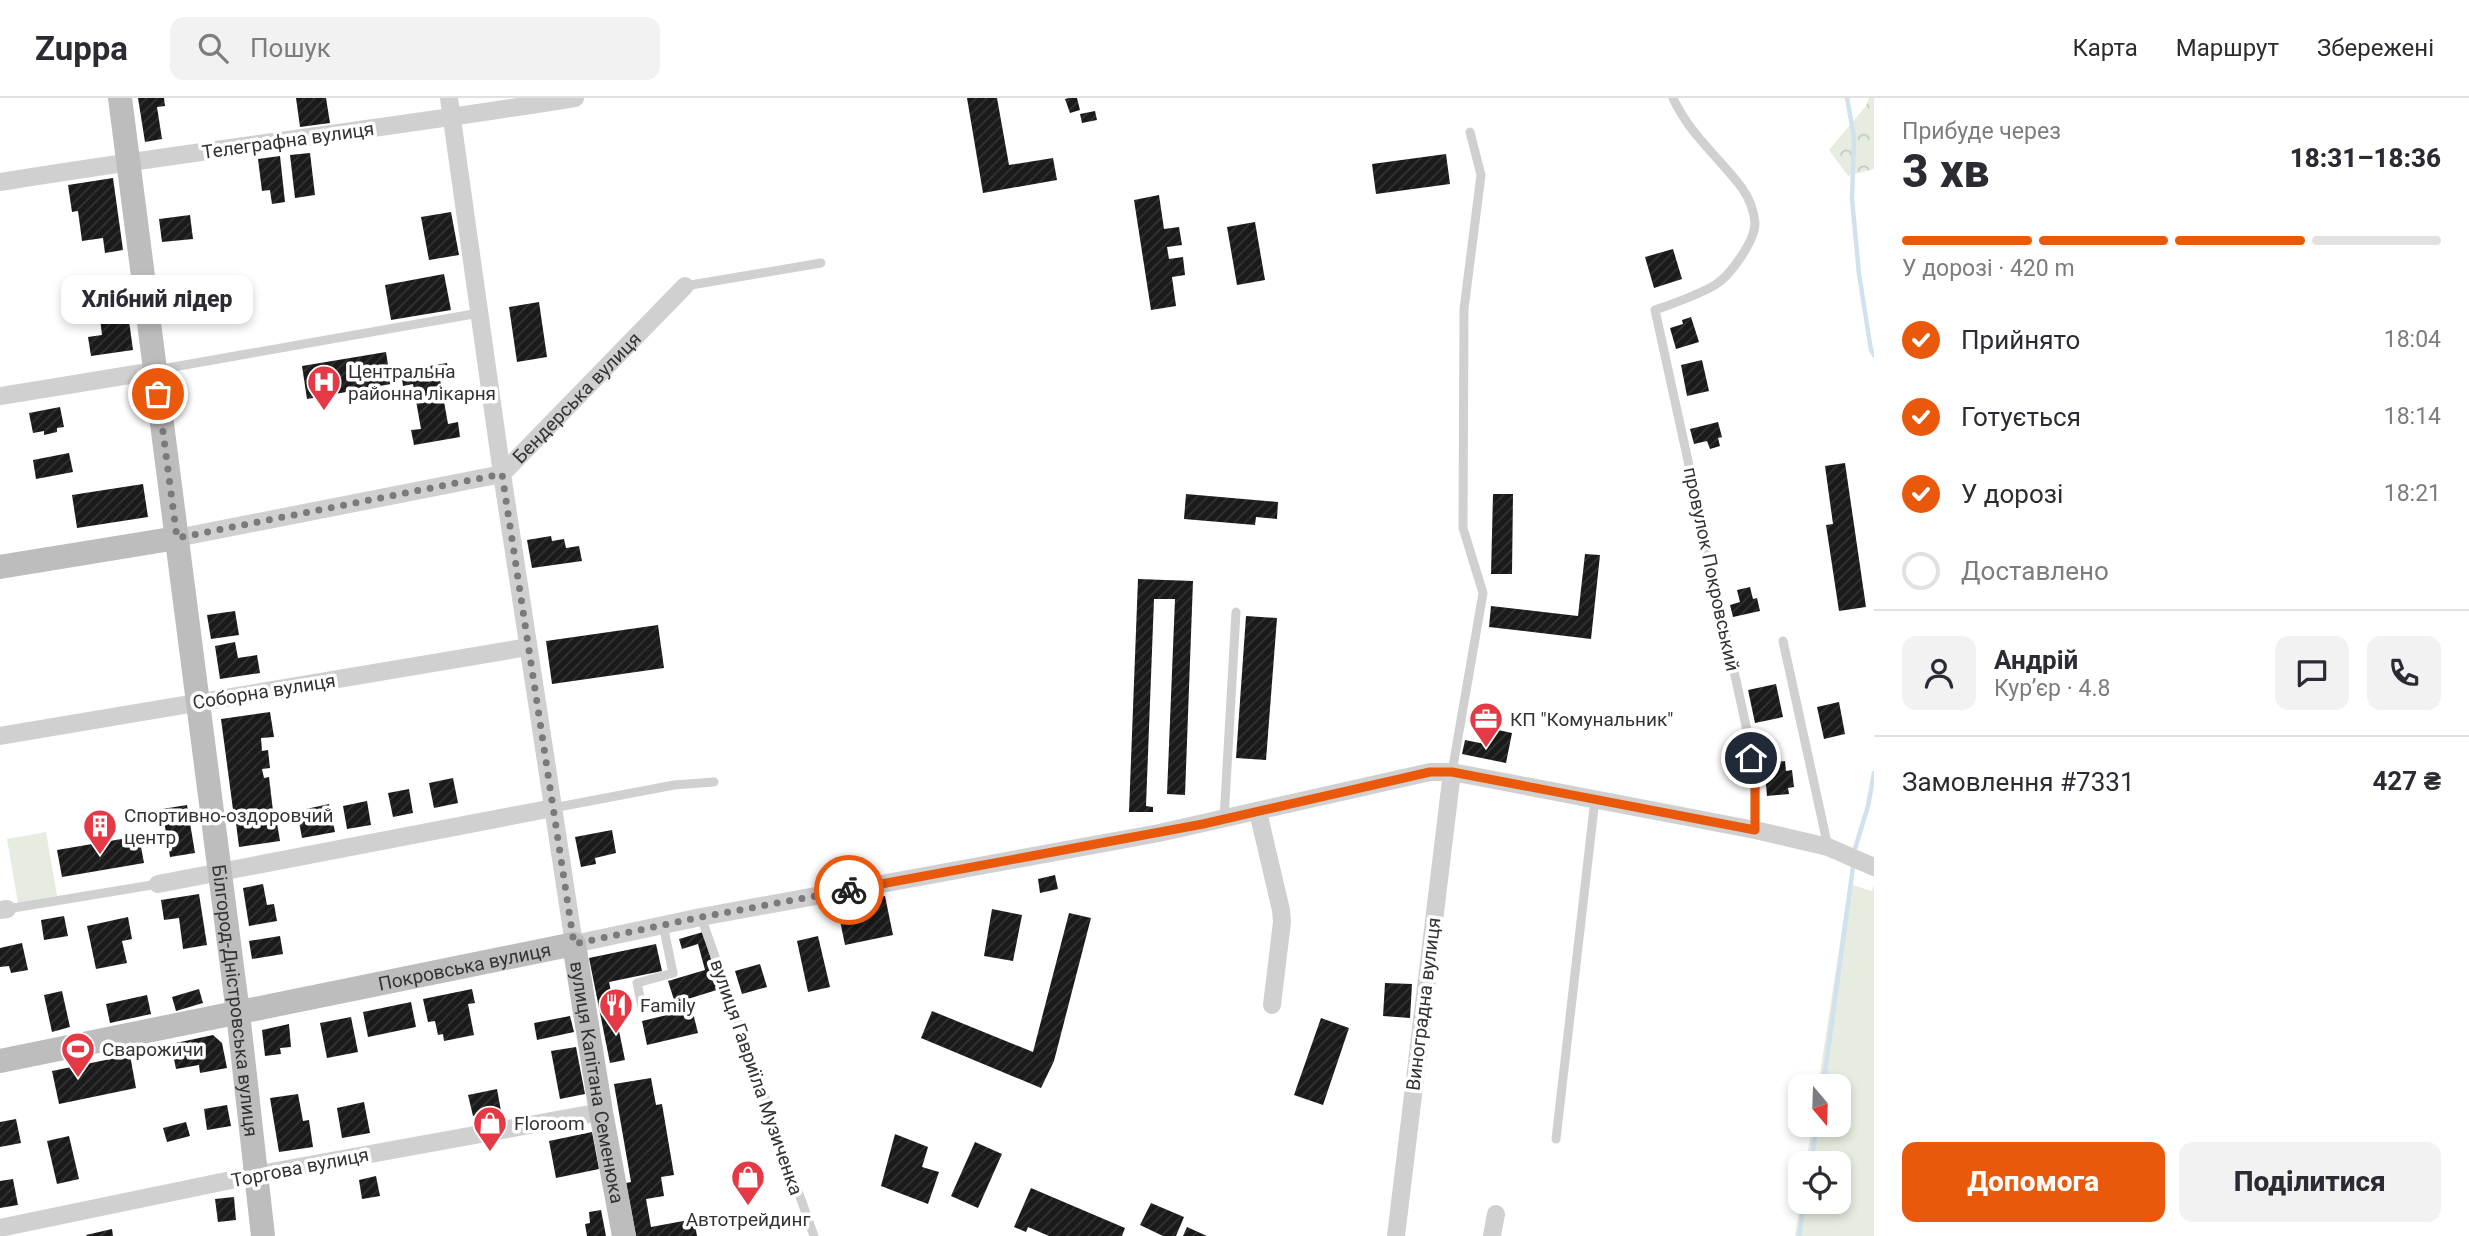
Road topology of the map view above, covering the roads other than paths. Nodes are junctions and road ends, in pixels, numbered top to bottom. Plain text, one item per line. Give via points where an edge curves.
1 (120, 98) edge
2 (449, 98) edge
3 (575, 98) edge
4 (1673, 98) edge
5 (451, 118) junction
6 (1470, 132) dead end
7 (127, 161) junction
8 (0, 182) edge
9 (821, 263) dead end
10 (685, 286) joint
11 (480, 313) junction
12 (155, 370) junction
13 (0, 396) edge
14 (502, 474) junction
15 (177, 538) junction
16 (0, 567) edge
17 (1236, 612) dead end
18 (1783, 641) dead end
19 (528, 647) junction
20 (197, 702) junction
21 (0, 736) edge
22 (1452, 772) junction
23 (714, 782) dead end
24 (1595, 799) junction
25 (553, 808) junction
26 (1258, 812) junction
27 (1224, 819) junction
28 (1755, 830) junction
29 (1828, 847) junction
30 (1874, 867) edge
31 (218, 874) junction
32 (158, 884) joint
33 (3, 910) edge
34 (701, 917) junction
35 (663, 925) junction
36 (574, 944) junction
37 (1272, 1005) dead end
38 (642, 1006) dead end
39 (238, 1013) junction
40 (0, 1061) edge
41 (601, 1112) junction
42 (1556, 1139) dead end
43 (255, 1175) junction
44 (1496, 1214) dead end
45 (0, 1228) edge
46 (263, 1236) edge
47 (624, 1236) edge
48 (814, 1236) edge
49 (1396, 1236) edge
50 (1492, 1236) edge

1 - 7 main road, Білгород-Дністровська вулиця
2 - 5 street, вулиця Капітана Семенюка
3 - 5 street, Телеграфна вулиця
4 - 28 lane, провулок Покровський via 1682,118 1743,189 1755,226 1745,249 1717,284 1655,310 1748,735 1755,780
5 - 7 street, Телеграфна вулиця
5 - 11 street, вулиця Капітана Семенюка
6 - 22 lane via 1481,175 1464,309 1463,528 1483,593
7 - 8 street, Телеграфна вулиця
7 - 12 main road, Білгород-Дністровська вулиця
9 - 10 lane
10 - 14 street, Бендерська вулиця
11 - 12 lane
11 - 14 street, вулиця Капітана Семенюка
12 - 13 street
12 - 15 main road, Білгород-Дністровська вулиця
14 - 15 street, Бендерська вулиця
14 - 19 street, вулиця Капітана Семенюка
15 - 16 main road, Бендерська вулиця
15 - 20 main road, Білгород-Дністровська вулиця
17 - 27 lane
18 - 29 lane
19 - 20 street, Соборна вулиця
19 - 25 street, вулиця Капітана Семенюка
20 - 21 street, Соборна вулиця
20 - 31 main road, Білгород-Дністровська вулиця
22 - 24 street, Покровська вулиця
22 - 26 street, Покровська вулиця via 1408,776
22 - 49 street, Виноградна вулиця
23 - 25 lane
24 - 28 street, Покровська вулиця
24 - 42 lane
25 - 31 street
25 - 36 street, вулиця Капітана Семенюка
26 - 27 street, Покровська вулиця
26 - 37 street via 1282,922
27 - 34 street, Покровська вулиця
28 - 29 street, Покровська вулиця
29 - 30 street, Покровська вулиця
31 - 32 street
31 - 39 main road, Білгород-Дністровська вулиця
32 - 33 lane
34 - 35 street, Покровська вулиця
34 - 48 lane, вулиця Гавриїла Музиченка
35 - 36 street, Покровська вулиця
35 - 38 lane via 673,974 636,983
36 - 39 main road, Покровська вулиця
36 - 41 main road, вулиця Капітана Семенюка
39 - 40 main road, Покровська вулиця
39 - 43 main road, Білгород-Дністровська вулиця
41 - 43 street, Торгова вулиця
41 - 47 main road, вулиця Капітана Семенюка
43 - 45 street, Торгова вулиця
43 - 46 main road, Білгород-Дністровська вулиця
44 - 50 street

